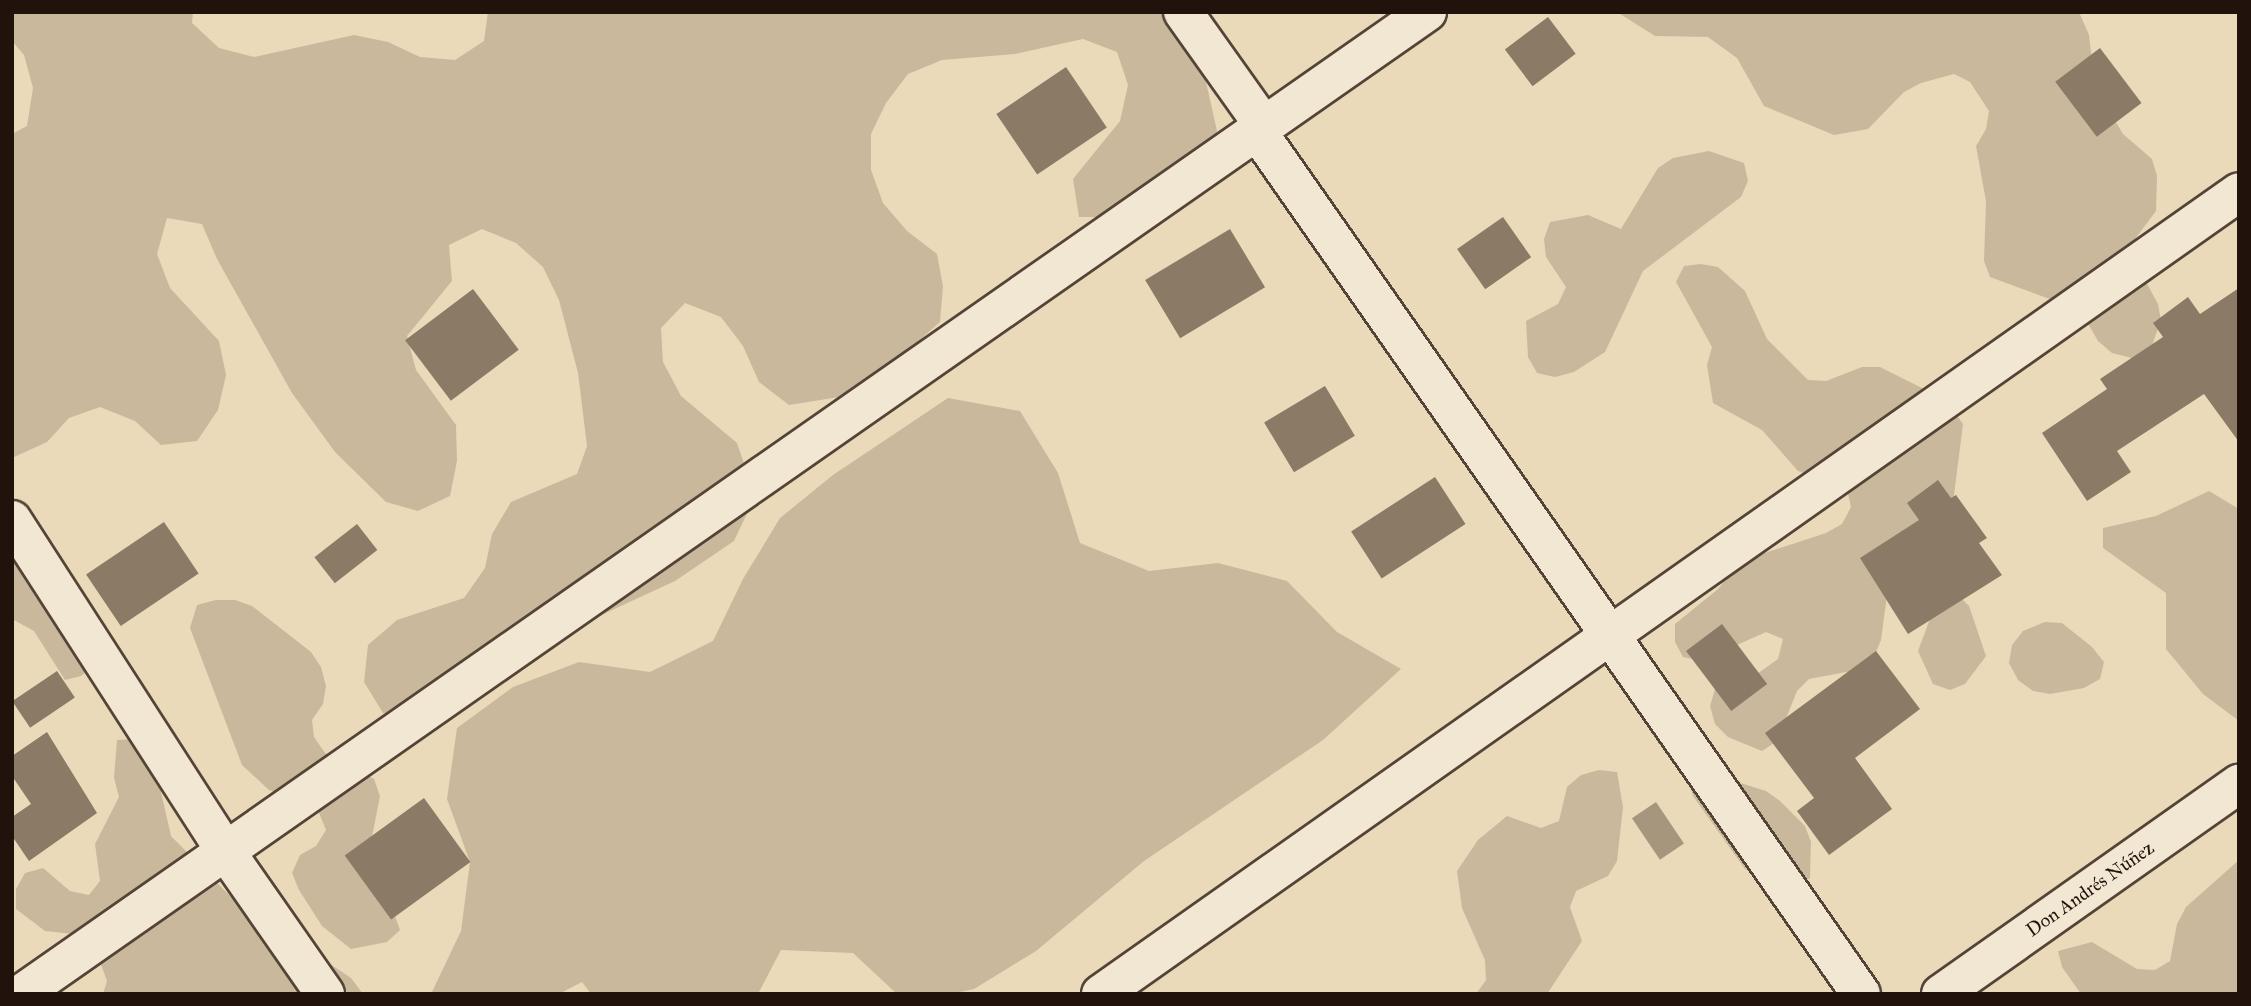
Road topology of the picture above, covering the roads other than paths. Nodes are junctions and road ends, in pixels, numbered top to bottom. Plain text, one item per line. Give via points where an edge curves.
1 (1183, 12) edge
2 (1427, 12) edge
3 (1261, 128) junction
4 (2239, 192) edge
5 (12, 520) edge
6 (1610, 635) junction
7 (2239, 784) edge
8 (226, 852) junction
9 (21, 994) edge
10 (325, 994) edge
11 (1101, 994) edge
12 (1861, 994) edge
13 (1941, 994) edge

1 - 3 street
2 - 3 street
3 - 6 street
3 - 8 street
4 - 6 street
5 - 8 street
6 - 11 street
6 - 12 street
7 - 13 street, Don Andrés Núñez
8 - 9 street
8 - 10 street

